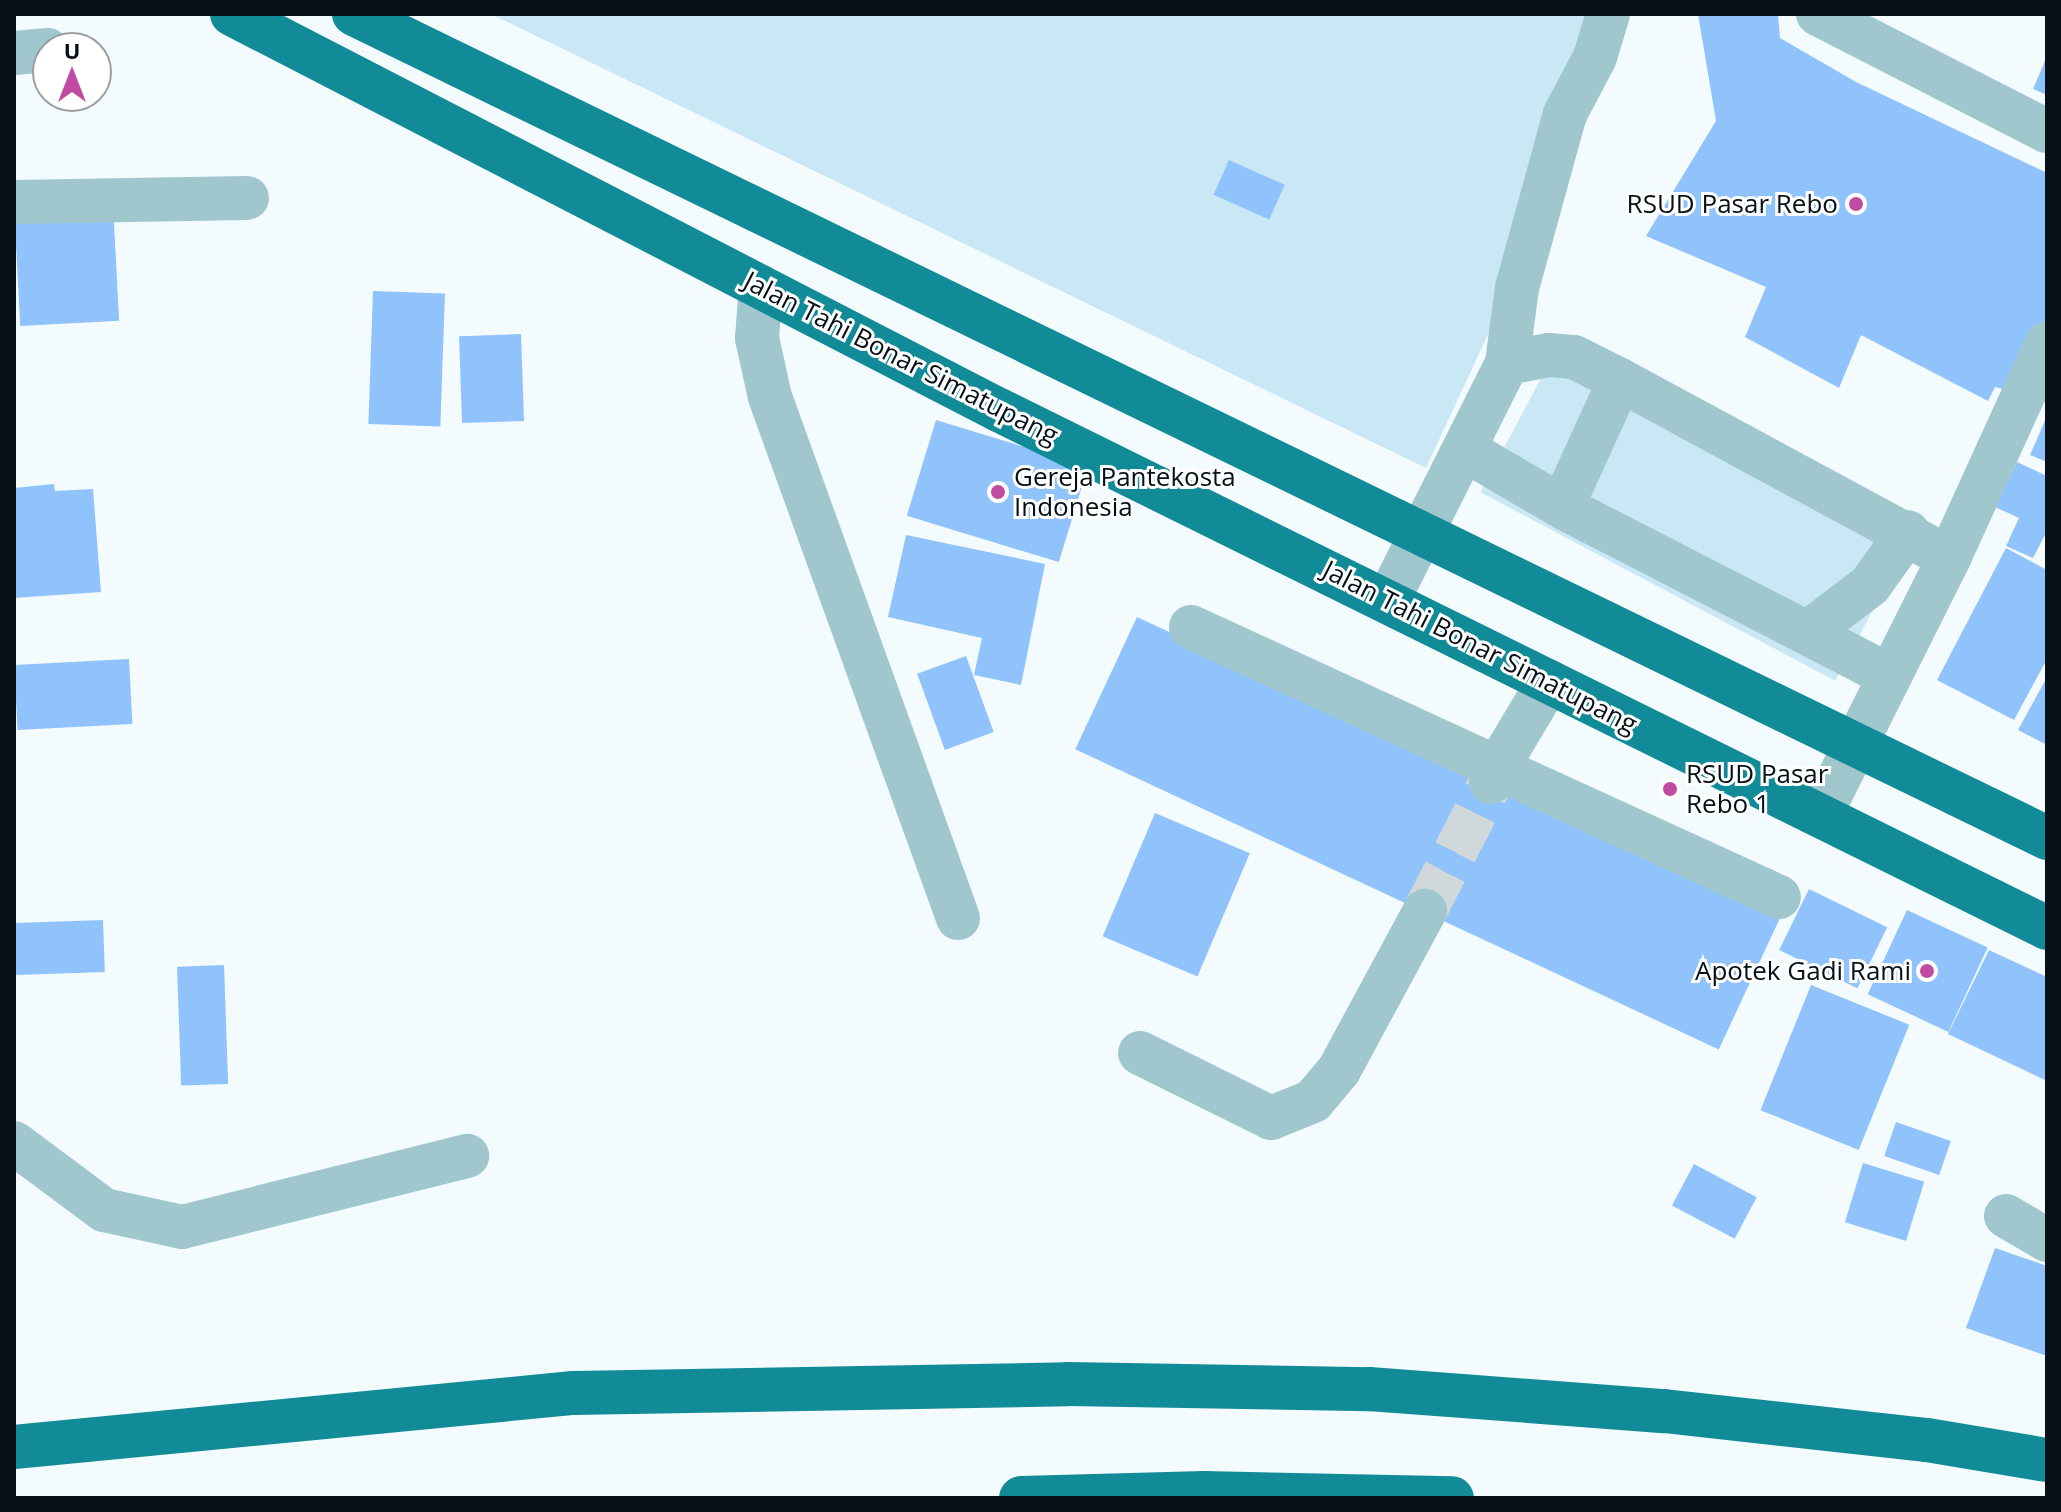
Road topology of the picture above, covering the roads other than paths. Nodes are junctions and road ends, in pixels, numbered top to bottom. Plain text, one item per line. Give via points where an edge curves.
1 (232, 14) edge
2 (1608, 14) edge
3 (1818, 14) edge
4 (367, 17) edge
5 (2047, 131) edge
6 (247, 198) dead end
7 (14, 202) edge
8 (761, 287) junction
9 (2047, 343) edge
10 (1507, 363) junction
11 (1620, 380) junction
12 (1465, 450) junction
13 (1566, 509) junction
14 (1423, 530) junction
15 (1908, 532) junction
16 (1949, 558) junction
17 (1388, 600) junction
18 (1191, 627) dead end
19 (1807, 633) junction
20 (1890, 676) junction
21 (1549, 681) junction
22 (1856, 743) junction
23 (1494, 775) junction
24 (1820, 816) junction
25 (2047, 838) edge
26 (1779, 897) dead end
27 (1425, 911) tunnel mouth
28 (958, 918) dead end
29 (2047, 928) edge
30 (1140, 1053) dead end
31 (14, 1143) edge
32 (467, 1156) dead end
33 (2006, 1216) dead end
34 (2047, 1240) edge
35 (14, 1447) edge
36 (2047, 1460) edge
37 (1021, 1498) edge
38 (1452, 1498) edge

1 - 8 highway, Jalan Tahi Bonar Simatupang
2 - 10 street via 1595,57 1565,114 1517,288
3 - 5 street
4 - 14 highway
6 - 7 street
8 - 17 highway, Jalan Tahi Bonar Simatupang
8 - 28 street via 757,338 770,397
9 - 16 street
10 - 11 street via 1549,355 1574,357
10 - 12 street
11 - 13 street via 1570,489
11 - 15 street
12 - 13 street
12 - 14 street
13 - 19 street
14 - 17 street
14 - 22 highway
15 - 16 street
15 - 19 street via 1870,585
16 - 20 street
17 - 21 highway, Jalan Tahi Bonar Simatupang
18 - 23 street
19 - 20 street
20 - 22 street
21 - 23 street
21 - 24 highway, Jalan Tahi Bonar Simatupang
22 - 24 street
22 - 25 highway
23 - 26 street
24 - 29 highway, Jalan Tahi Bonar Simatupang
27 - 30 street via 1339,1070 1313,1101 1271,1118
31 - 32 street via 104,1210 182,1227
33 - 34 street
35 - 36 highway via 573,1393 1068,1384 1369,1389 1664,1411 1927,1440
37 - 38 highway via 1204,1493

